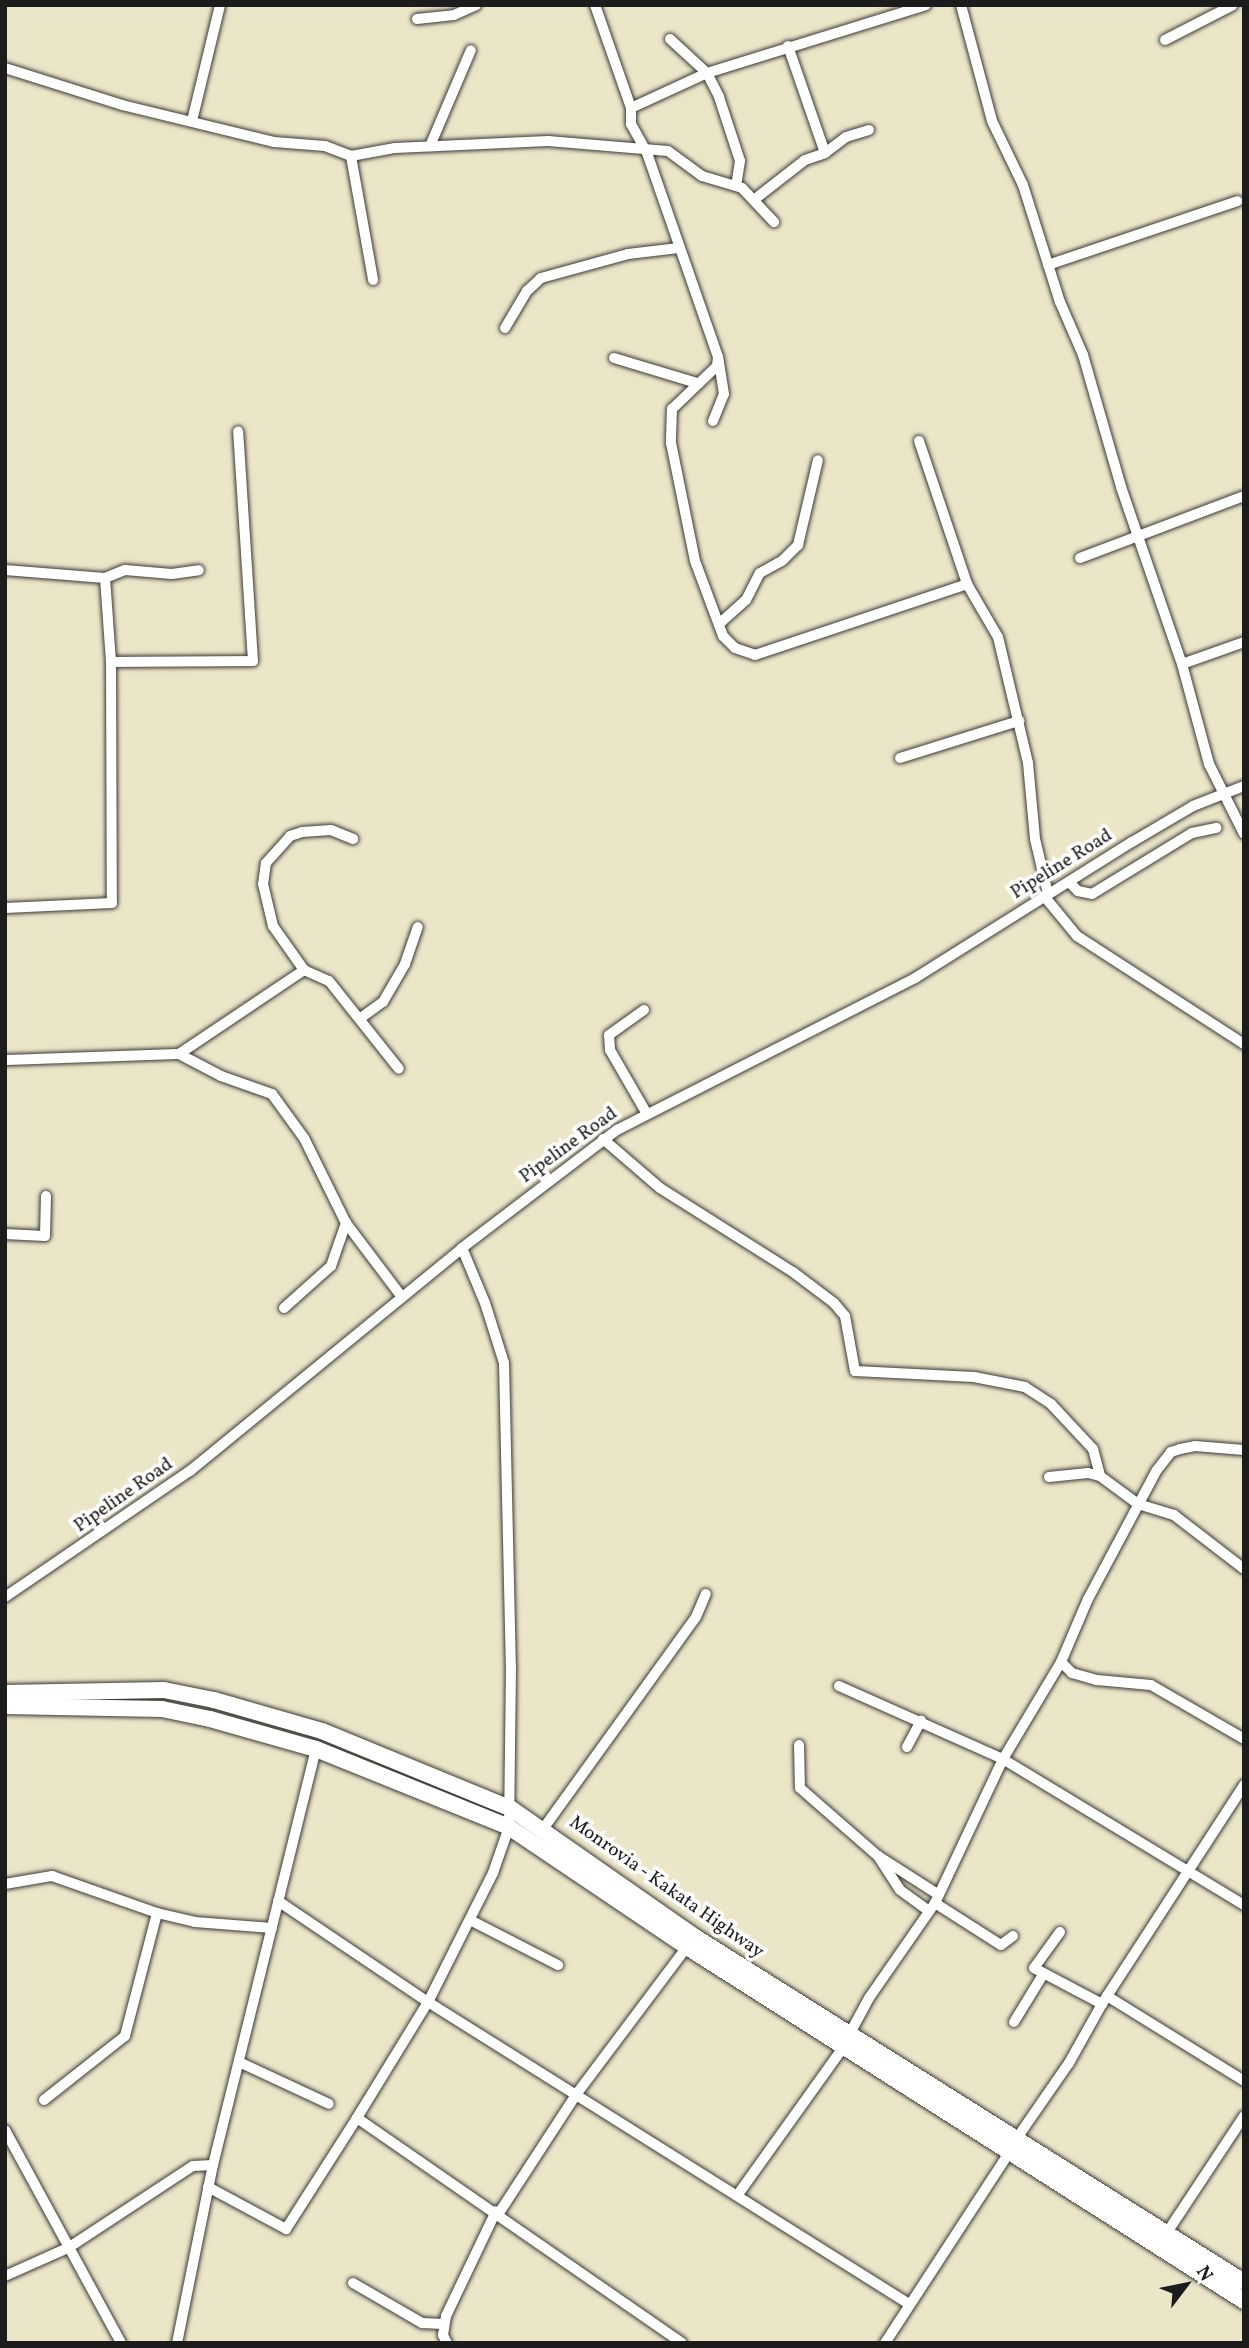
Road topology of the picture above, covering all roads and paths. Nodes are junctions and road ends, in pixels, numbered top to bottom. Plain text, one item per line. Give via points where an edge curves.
1 (220, 5) edge
2 (476, 5) edge
3 (595, 5) edge
4 (926, 5) edge
5 (961, 5) edge
6 (1233, 5) edge
7 (417, 19) dead end
8 (670, 39) dead end
9 (1165, 40) dead end
10 (788, 46) junction
11 (471, 50) dead end
12 (5, 68) edge
13 (707, 73) junction
14 (631, 108) junction
15 (192, 121) junction
16 (869, 130) dead end
17 (430, 146) junction
18 (647, 153) junction
19 (825, 153) junction
20 (351, 156) junction
21 (736, 185) junction
22 (755, 199) junction
23 (1238, 201) dead end
24 (774, 222) dead end
25 (679, 248) junction
26 (1048, 265) junction
27 (373, 280) dead end
28 (505, 328) dead end
29 (614, 358) dead end
30 (718, 358) junction
31 (697, 383) junction
32 (713, 421) dead end
33 (238, 431) dead end
34 (919, 441) dead end
35 (818, 460) dead end
36 (1244, 496) edge
37 (1139, 536) junction
38 (1080, 558) dead end
39 (5, 570) edge
40 (199, 570) dead end
41 (105, 578) junction
42 (967, 584) junction
43 (719, 624) junction
44 (1244, 642) edge
45 (111, 662) junction
46 (1182, 664) junction
47 (1019, 721) junction
48 (900, 758) dead end
49 (1244, 786) edge
50 (1226, 794) junction
51 (1216, 828) dead end
52 (1244, 834) edge
53 (353, 839) dead end
54 (1069, 882) junction
55 (1046, 895) junction
56 (5, 908) edge
57 (418, 927) dead end
58 (304, 970) junction
59 (643, 1010) dead end
60 (362, 1017) junction
61 (1244, 1044) edge
62 (179, 1054) junction
63 (5, 1060) edge
64 (399, 1069) dead end
65 (647, 1114) junction
66 (603, 1139) junction
67 (46, 1196) dead end
68 (346, 1223) junction
69 (5, 1234) edge
70 (462, 1248) junction
71 (402, 1297) junction
72 (284, 1308) dead end
73 (1244, 1450) edge
74 (1100, 1476) junction
75 (1049, 1477) dead end
76 (1138, 1504) junction
77 (1244, 1569) edge
78 (706, 1594) dead end
79 (5, 1597) edge
80 (1061, 1662) junction
81 (839, 1686) dead end
82 (5, 1693) edge
83 (5, 1706) edge
84 (921, 1721) junction
85 (1244, 1739) edge
86 (799, 1745) dead end
87 (907, 1747) dead end
88 (316, 1749) junction
89 (1003, 1759) junction
90 (1244, 1785) edge
91 (510, 1808) junction
92 (509, 1827) junction
93 (543, 1829) junction
94 (878, 1856) junction
95 (1186, 1869) junction
96 (5, 1884) edge
97 (278, 1901) junction
98 (934, 1903) junction
99 (1244, 1905) edge
100 (157, 1913) junction
101 (470, 1920) junction
102 (272, 1928) junction
103 (1060, 1931) dead end
104 (1013, 1936) dead end
105 (687, 1947) junction
106 (558, 1965) dead end
107 (1044, 1973) junction
108 (1105, 2000) junction
109 (428, 2002) junction
110 (1014, 2022) dead end
111 (846, 2041) junction
112 (239, 2062) junction
113 (1244, 2081) edge
114 (578, 2092) junction
115 (44, 2100) dead end
116 (329, 2104) dead end
117 (1244, 2116) edge
118 (357, 2118) junction
119 (5, 2130) edge
120 (1013, 2146) junction
121 (213, 2165) junction
122 (208, 2187) junction
123 (739, 2193) junction
124 (498, 2212) junction
125 (1168, 2231) junction
126 (68, 2248) junction
127 (5, 2276) edge
128 (1244, 2282) edge
129 (353, 2283) dead end
130 (1244, 2301) edge
131 (909, 2304) junction
132 (443, 2324) junction
133 (121, 2343) edge
134 (177, 2343) edge
135 (447, 2343) edge
136 (682, 2343) edge
137 (885, 2343) edge

1 - 15 street
2 - 7 street via 454,15
3 - 14 street
4 - 10 street
5 - 26 street via 992,121 1023,186
6 - 9 street
8 - 13 street
10 - 13 street
10 - 19 street
11 - 17 street
12 - 15 street via 122,105
13 - 14 street
13 - 21 street via 738,152
14 - 18 street via 631,124
15 - 20 street via 274,142 325,146
16 - 19 street via 846,137
17 - 18 street via 548,141
17 - 20 street
18 - 21 street via 668,151 702,176
18 - 25 street
19 - 22 street via 804,160
20 - 27 street
21 - 22 street
22 - 24 street
23 - 26 street
25 - 28 street via 628,254 541,278 527,291
25 - 30 street
26 - 37 street via 1083,355
29 - 31 street
30 - 31 street via 717,366
30 - 32 street via 724,394
31 - 43 street via 671,409 671,443 695,561
33 - 45 street via 253,661
34 - 42 street
35 - 43 street via 798,545 760,573 746,600
36 - 37 street
37 - 38 street
37 - 46 street
39 - 41 street
40 - 41 street via 172,574 125,570
41 - 45 street
42 - 43 street via 755,655 735,648
42 - 47 street via 998,637
44 - 46 street
45 - 56 street via 112,903
46 - 50 street via 1209,764
47 - 48 street
47 - 55 street
49 - 50 street, Pipeline Road
50 - 52 street
50 - 54 street, Pipeline Road via 1193,806
51 - 54 street via 1192,833 1092,894 1078,891
53 - 58 street via 331,830 302,832 290,836 266,863 263,884 273,926
54 - 55 street, Pipeline Road
55 - 61 street via 1077,936
55 - 65 street, Pipeline Road via 915,978
57 - 60 street via 405,964 383,1002
58 - 60 street via 329,981
58 - 62 street
59 - 65 street via 609,1035 610,1050
60 - 64 street
62 - 63 street
62 - 68 street via 221,1076 272,1094 304,1138
65 - 66 street, Pipeline Road
66 - 70 street, Pipeline Road
66 - 74 street via 660,1188 834,1303 845,1317 855,1371 974,1377 1025,1387 1051,1405 1093,1449
67 - 69 street via 45,1236
68 - 71 street
68 - 72 street via 331,1266
70 - 71 street, Pipeline Road
70 - 91 street via 489,1313 503,1363
71 - 79 street, Pipeline Road via 190,1471
73 - 76 street via 1195,1446 1171,1452
74 - 75 street
74 - 76 street
76 - 77 street via 1174,1516
76 - 80 street
78 - 93 street via 696,1617
80 - 85 street via 1072,1674 1151,1685
80 - 89 street
81 - 84 street
82 - 91 highway, Monrovia - Kakata Highway via 164,1690 214,1700 322,1731
83 - 88 highway, Monrovia - Kakata Highway via 162,1709
84 - 87 street
84 - 89 street
86 - 94 street via 800,1788
88 - 92 highway, Monrovia - Kakata Highway
88 - 97 street
89 - 95 street
89 - 98 street
90 - 95 street
91 - 92 street
91 - 93 highway, Monrovia - Kakata Highway
92 - 101 street via 494,1872
92 - 105 highway, Monrovia - Kakata Highway
93 - 111 highway, Monrovia - Kakata Highway
94 - 98 street
94 - 98 street via 900,1890
95 - 99 street
95 - 108 street
96 - 100 street via 52,1876 68,1879
97 - 102 street
97 - 109 street
98 - 104 street via 1001,1945
98 - 111 street via 869,1998
100 - 102 street via 195,1922
100 - 115 street via 125,2036
101 - 106 street
101 - 109 street
102 - 112 street
103 - 107 street via 1034,1968
105 - 111 highway, Monrovia - Kakata Highway
105 - 114 street
107 - 108 street
107 - 110 street
108 - 113 street
108 - 120 street
109 - 114 street
109 - 118 street
111 - 120 highway, Monrovia - Kakata Highway
111 - 123 street
112 - 116 street
112 - 121 street
114 - 123 street
114 - 124 street
117 - 125 street
118 - 122 street via 286,2229
118 - 124 street
119 - 126 street
120 - 125 highway, Monrovia - Kakata Highway
120 - 130 highway, Monrovia - Kakata Highway
120 - 131 street
121 - 122 street
121 - 126 street via 193,2166
122 - 134 street
123 - 131 street
124 - 132 street
124 - 136 street
125 - 128 highway, Monrovia - Kakata Highway
126 - 127 street
126 - 133 street
129 - 132 street via 422,2323
131 - 137 street
132 - 135 street

